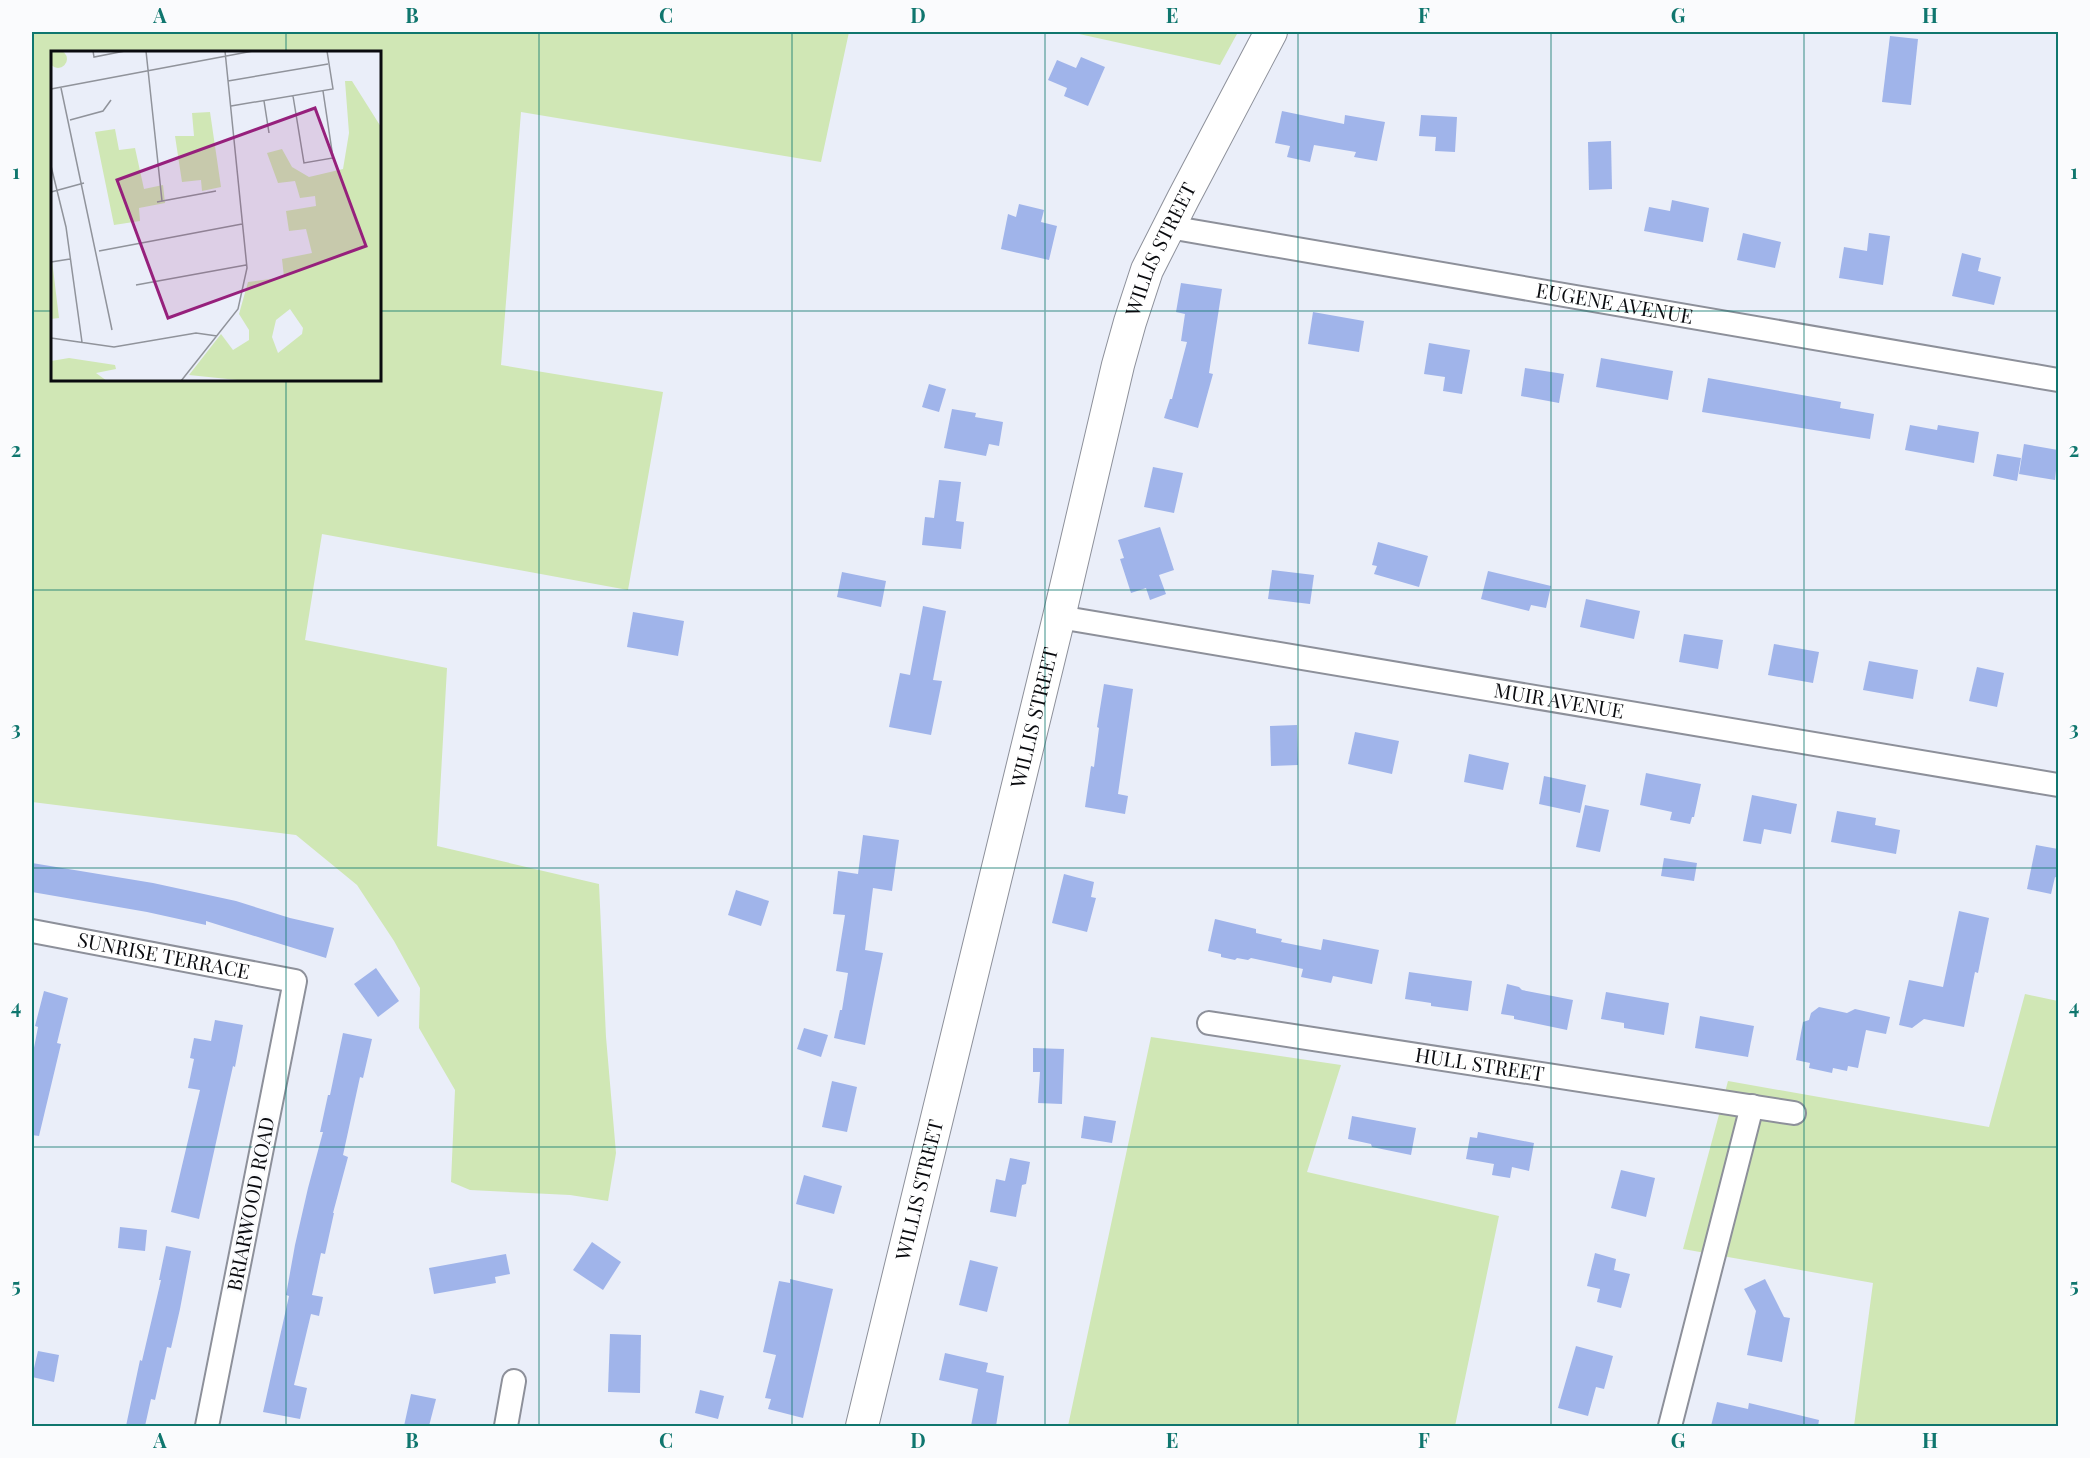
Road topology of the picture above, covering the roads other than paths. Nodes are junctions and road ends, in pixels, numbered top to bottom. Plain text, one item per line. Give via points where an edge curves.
1 (1271, 32) edge
2 (1169, 227) junction
3 (2058, 380) edge
4 (1059, 617) junction
5 (2058, 785) edge
6 (32, 931) edge
7 (295, 981) joint
8 (1209, 1023) dead end
9 (1752, 1106) junction
10 (1794, 1113) dead end
11 (514, 1382) dead end
12 (207, 1426) edge
13 (506, 1426) edge
14 (862, 1426) edge
15 (1670, 1426) edge

1 - 2 main road, WILLIS STREET
2 - 3 street, EUGENE AVENUE
2 - 4 main road, WILLIS STREET via 1147,270 1118,365
4 - 5 street, MUIR AVENUE
4 - 14 main road, WILLIS STREET
6 - 7 street, SUNRISE TERRACE
7 - 12 street, BRIARWOOD ROAD
8 - 9 street, HULL STREET
9 - 10 street, HULL STREET
9 - 15 street
11 - 13 street

